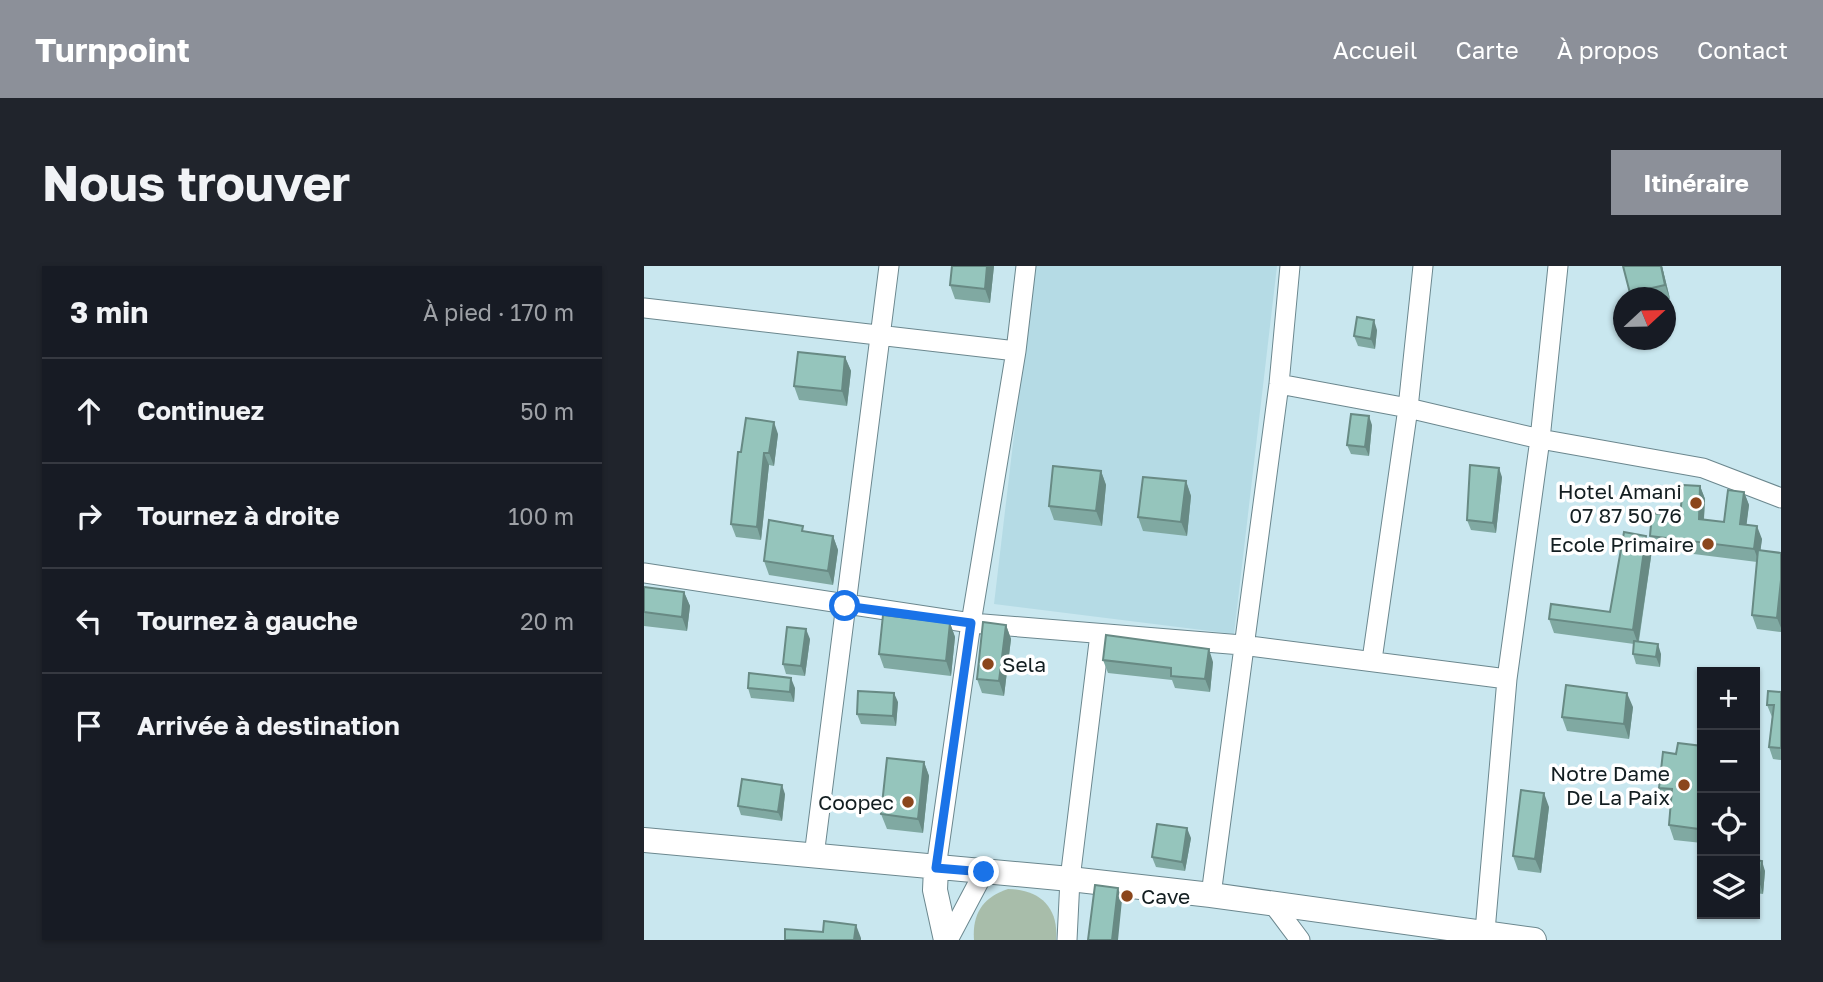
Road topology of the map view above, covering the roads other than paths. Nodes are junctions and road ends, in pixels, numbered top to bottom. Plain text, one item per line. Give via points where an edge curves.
1 (889, 266) edge
2 (1026, 266) edge
3 (1290, 266) edge
4 (1423, 266) edge
5 (1558, 266) edge
6 (644, 309) edge
7 (883, 335) junction
8 (1016, 351) junction
9 (1279, 384) junction
10 (1408, 408) junction
11 (1540, 439) junction
12 (1781, 498) edge
13 (644, 573) edge
14 (845, 606) junction
15 (971, 623) junction
16 (1100, 634) junction
17 (1242, 645) junction
18 (1373, 660) junction
19 (1507, 678) junction
20 (644, 840) edge
21 (814, 856) junction
22 (936, 868) junction
23 (984, 872) junction
24 (1070, 878) junction
25 (1211, 895) junction
26 (1273, 904) junction
27 (1485, 931) junction
28 (947, 940) edge
29 (1067, 940) edge
30 (1300, 940) edge
31 (1534, 940) edge

1 - 7 street
2 - 8 street
3 - 9 street
4 - 10 street
5 - 11 street
6 - 7 street
7 - 8 street
7 - 14 street
8 - 15 street
9 - 10 street
9 - 17 street
10 - 11 street
10 - 18 street
11 - 12 street via 1703,468
11 - 19 street
13 - 14 street
14 - 15 street
14 - 21 street
15 - 16 street
15 - 22 street
16 - 17 street
16 - 24 street
17 - 18 street
17 - 25 street
18 - 19 street
19 - 27 street
20 - 21 street
21 - 22 street
22 - 23 street
22 - 28 street via 935,890
23 - 24 street
23 - 28 street
24 - 25 street
24 - 29 street
25 - 26 street
26 - 27 street
26 - 30 street
27 - 31 street

